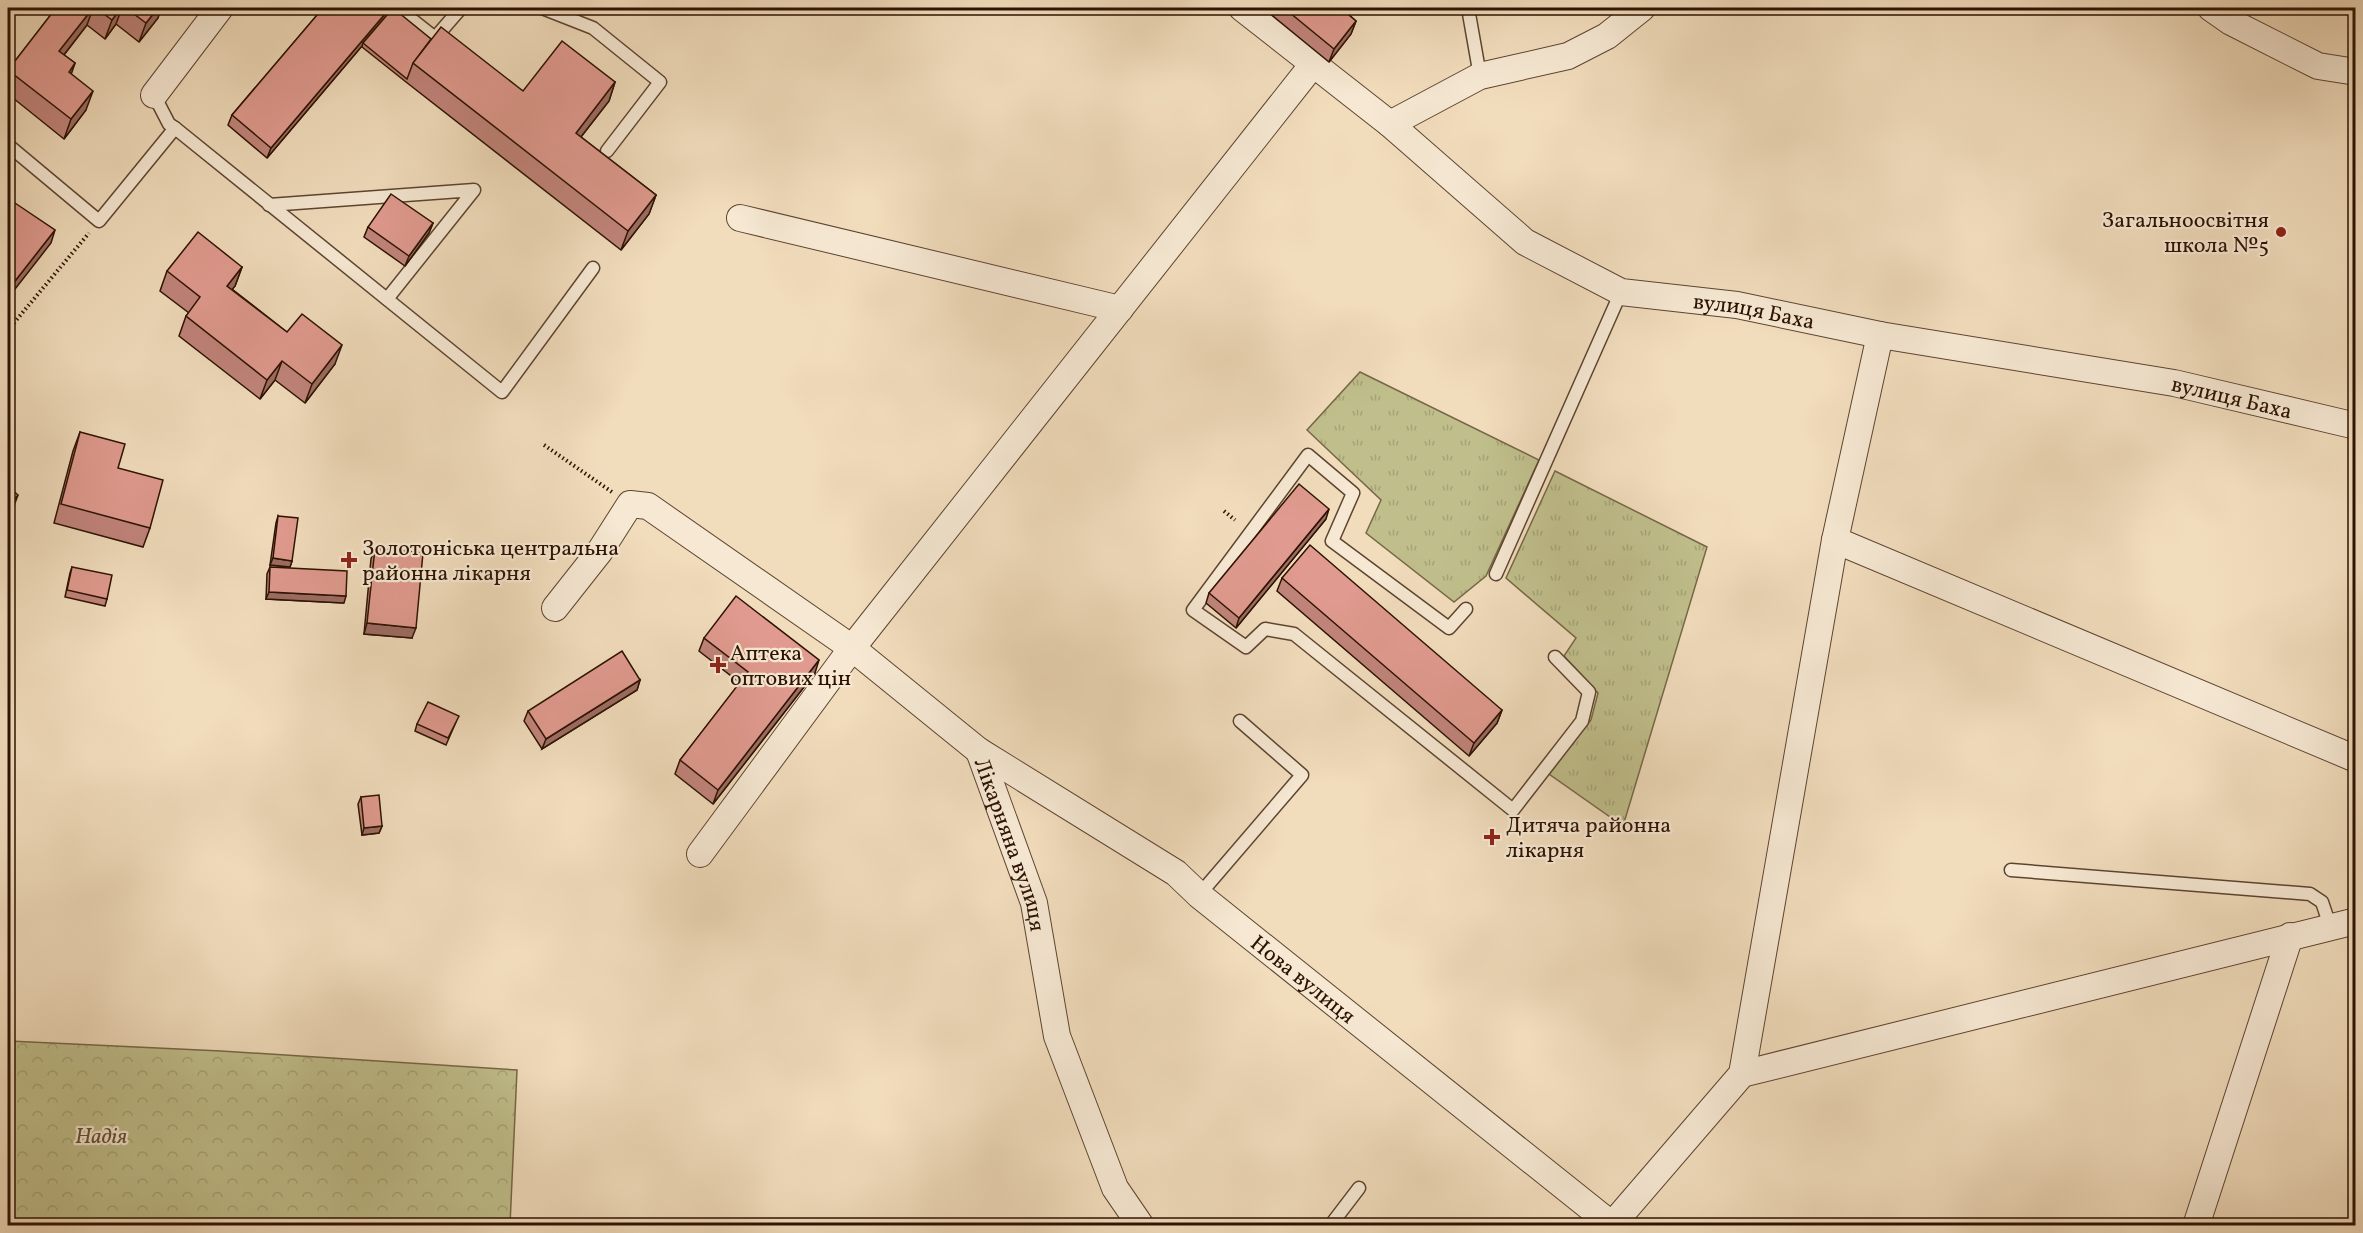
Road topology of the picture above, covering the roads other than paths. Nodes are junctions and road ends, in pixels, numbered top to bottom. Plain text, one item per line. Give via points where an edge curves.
1 (220, 8) edge
2 (397, 8) edge
3 (460, 8) edge
4 (542, 8) edge
5 (1242, 8) edge
6 (1468, 8) edge
7 (1642, 8) edge
8 (2211, 8) edge
9 (1314, 63) junction
10 (2355, 72) edge
11 (1480, 76) junction
12 (154, 95) joint
13 (1390, 124) junction
14 (174, 129) junction
15 (8, 145) edge
16 (607, 151) dead end
17 (269, 204) junction
18 (740, 218) dead end
19 (593, 268) dead end
20 (1621, 292) junction
21 (387, 299) junction
22 (1120, 309) junction
23 (1880, 335) junction
24 (2355, 426) edge
25 (1835, 540) junction
26 (1496, 574) dead end
27 (555, 608) dead end
28 (1466, 609) dead end
29 (852, 648) junction
30 (1556, 657) dead end
31 (1240, 721) dead end
32 (979, 751) junction
33 (2355, 759) edge
34 (700, 854) dead end
35 (2011, 870) dead end
36 (1199, 895) junction
37 (2355, 921) edge
38 (2330, 926) junction
39 (2290, 936) junction
40 (1742, 1074) junction
41 (1359, 1188) dead end
42 (1141, 1226) edge
43 (1330, 1226) edge
44 (1612, 1226) edge
45 (2196, 1226) edge

1 - 12 street
2 - 3 lane via 435,38
4 - 16 lane via 593,28 660,82
5 - 9 street, вулиця Баха
6 - 11 lane
7 - 11 street via 1607,36 1568,56
8 - 10 street via 2318,66
9 - 13 street, вулиця Баха
9 - 22 street
11 - 13 street
12 - 14 lane
13 - 20 street, вулиця Баха via 1525,242
14 - 15 lane via 99,220
14 - 17 lane
17 - 21 lane
17 - 21 lane via 474,190
18 - 22 street
19 - 21 lane via 502,392
20 - 23 street, вулиця Баха via 1737,305
20 - 26 lane
22 - 29 street
23 - 24 street, вулиця Баха via 2174,383
23 - 25 street
25 - 33 street
25 - 40 street
27 - 29 street, Лікарняна вулиця via 600,551 630,504 648,506
28 - 30 lane via 1449,628 1332,541 1353,493 1308,454 1193,610 1245,647 1264,629 1294,634 1513,810 1582,721 1589,692
29 - 32 street, Лікарняна вулиця
29 - 34 street
31 - 36 lane via 1302,775
32 - 36 street, Нова вулиця via 1176,873
32 - 42 street, Лікарняна вулиця via 1034,903 1057,1036 1115,1188
35 - 38 lane via 2310,894 2322,902
36 - 44 street, Нова вулиця
37 - 38 street
38 - 39 street
39 - 40 street
39 - 45 street
40 - 44 street
41 - 43 lane

